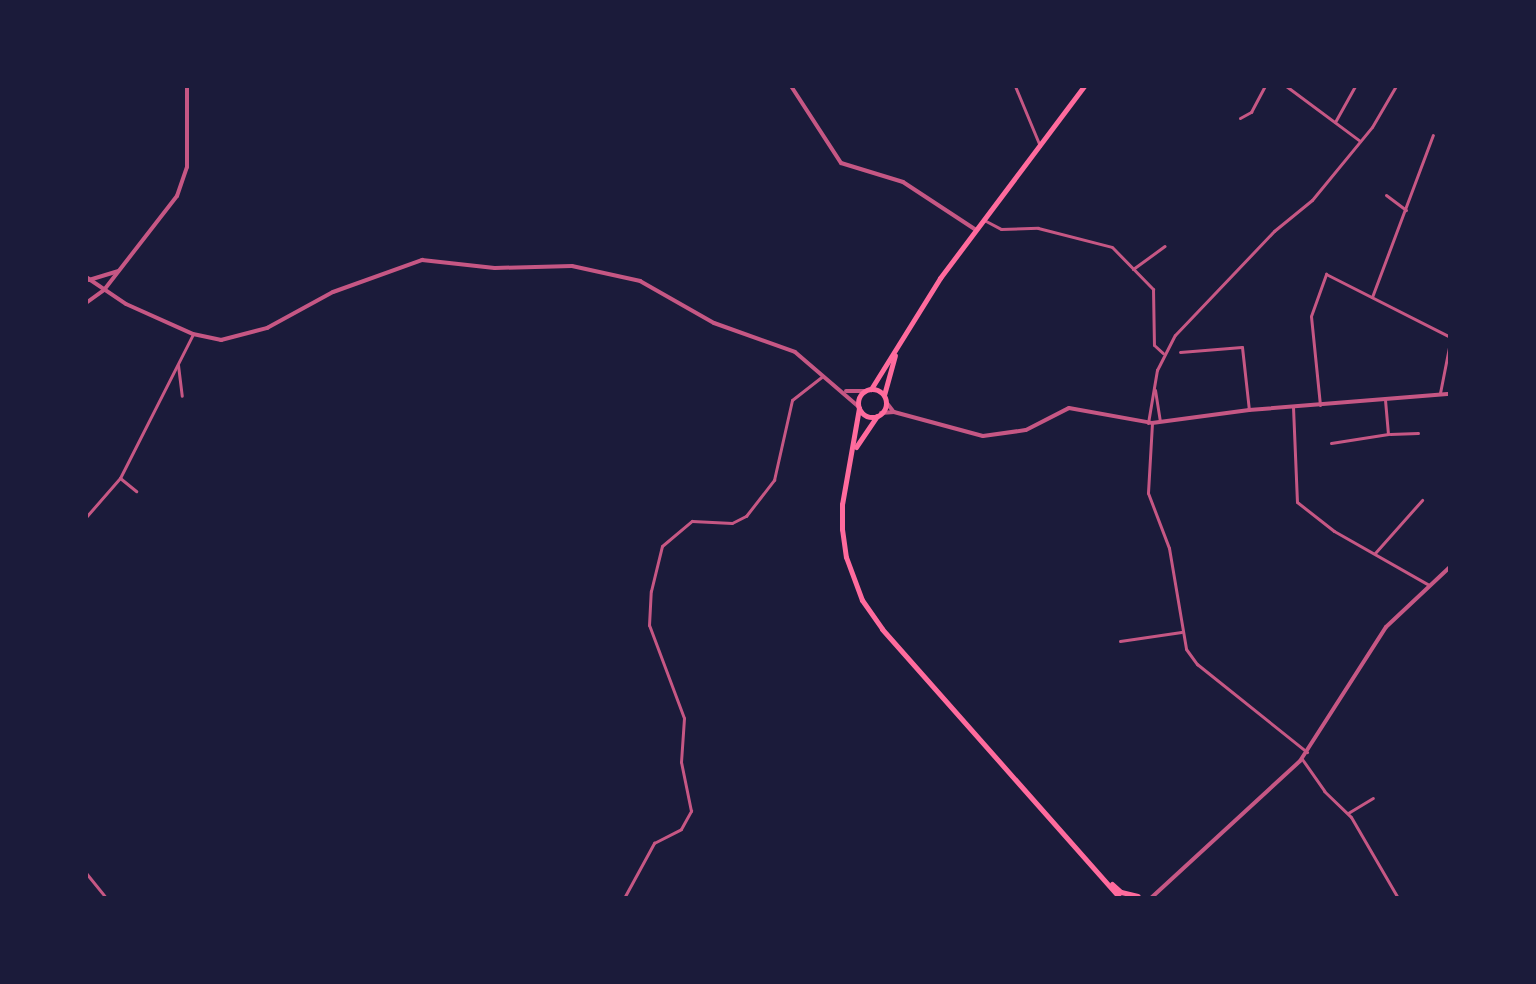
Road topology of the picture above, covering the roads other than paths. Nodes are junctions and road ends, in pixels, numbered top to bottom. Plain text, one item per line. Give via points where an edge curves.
1 (187, 86) edge
2 (791, 86) edge
3 (1015, 86) edge
4 (1084, 86) edge
5 (1265, 86) edge
6 (1286, 86) edge
7 (1355, 86) edge
8 (1396, 86) edge
9 (1240, 118) dead end
10 (1335, 122) junction
11 (1433, 135) dead end
12 (1360, 141) junction
13 (1040, 146) junction
14 (1386, 195) dead end
15 (1406, 210) junction
16 (984, 220) junction
17 (976, 230) junction
18 (1165, 246) dead end
19 (1133, 269) junction
20 (121, 270) junction
21 (88, 278) edge
22 (104, 290) junction
23 (1372, 297) junction
24 (86, 303) edge
25 (193, 334) junction
26 (1450, 339) edge
27 (900, 341) junction
28 (1180, 352) dead end
29 (1163, 353) junction
30 (178, 365) junction
31 (823, 376) junction
32 (1154, 385) junction
33 (868, 390) junction
34 (844, 391) junction
35 (1440, 393) junction
36 (1450, 394) edge
37 (182, 396) dead end
38 (1385, 398) junction
39 (885, 399) junction
40 (1320, 405) junction
41 (1293, 407) junction
42 (859, 408) junction
43 (1249, 410) junction
44 (894, 412) junction
45 (880, 414) junction
46 (1160, 421) junction
47 (1150, 423) junction
48 (1418, 433) dead end
49 (1388, 434) junction
50 (1331, 443) dead end
51 (854, 452) junction
52 (120, 478) junction
53 (136, 491) dead end
54 (1422, 500) dead end
55 (86, 517) edge
56 (1375, 553) junction
57 (1450, 567) edge
58 (1429, 585) junction
59 (1181, 632) junction
60 (1120, 641) dead end
61 (1307, 752) junction
62 (1302, 759) junction
63 (1373, 798) dead end
64 (1348, 813) junction
65 (86, 873) edge
66 (1105, 878) junction
67 (1136, 897) edge
68 (106, 898) edge
69 (624, 898) edge
70 (1120, 898) edge
71 (1148, 898) edge
72 (1398, 898) edge

1 - 20 street via 183,179 167,210
2 - 17 street via 841,163 903,182
3 - 13 street
4 - 13 main road
5 - 9 street via 1251,112
6 - 10 street
7 - 10 street
8 - 12 street
10 - 12 street
11 - 15 street
12 - 29 street via 1312,200 1274,231
13 - 16 main road
14 - 15 street
15 - 23 street
16 - 17 main road
16 - 19 street via 1001,229 1038,228 1108,244
17 - 27 main road
18 - 19 street
19 - 29 street via 1155,292 1154,345
20 - 21 street
20 - 22 street
21 - 22 street
22 - 24 street
22 - 25 street
23 - 26 street
23 - 40 street via 1326,274 1311,316
25 - 30 street
25 - 31 street via 221,340 267,328 333,292 422,260 495,268 572,266 640,281 714,323 795,352
26 - 35 street
27 - 33 main road
27 - 39 main road
28 - 43 street via 1242,347
29 - 32 street
30 - 37 street
30 - 52 street
31 - 34 street
31 - 69 street via 792,400 774,480 746,516 732,523 692,521 662,546 649,625 684,718 681,762 691,811 681,829 654,843
32 - 46 street
32 - 47 street
33 - 34 street
33 - 39 main road
33 - 42 main road via 858,400
34 - 42 street
35 - 36 street
35 - 38 street
38 - 40 street
38 - 49 street
39 - 44 street
39 - 45 main road
40 - 41 street
41 - 43 street
41 - 56 street via 1297,502 1334,531
42 - 45 main road via 866,415
42 - 51 main road
43 - 46 street
44 - 45 street
44 - 47 street via 983,436 1026,430 1069,408
45 - 51 main road
46 - 47 street
47 - 59 street via 1148,493 1169,548
48 - 49 street
49 - 50 street
51 - 66 main road via 842,529 862,600 882,629
52 - 53 street
52 - 55 street
54 - 56 street
56 - 58 street
57 - 58 street
58 - 61 street via 1386,627
59 - 60 street
59 - 61 street via 1197,664
61 - 62 street
62 - 64 street via 1324,791
62 - 71 street
63 - 64 street
64 - 72 street
65 - 68 street
66 - 67 main road
66 - 70 main road
67 - 71 main road

